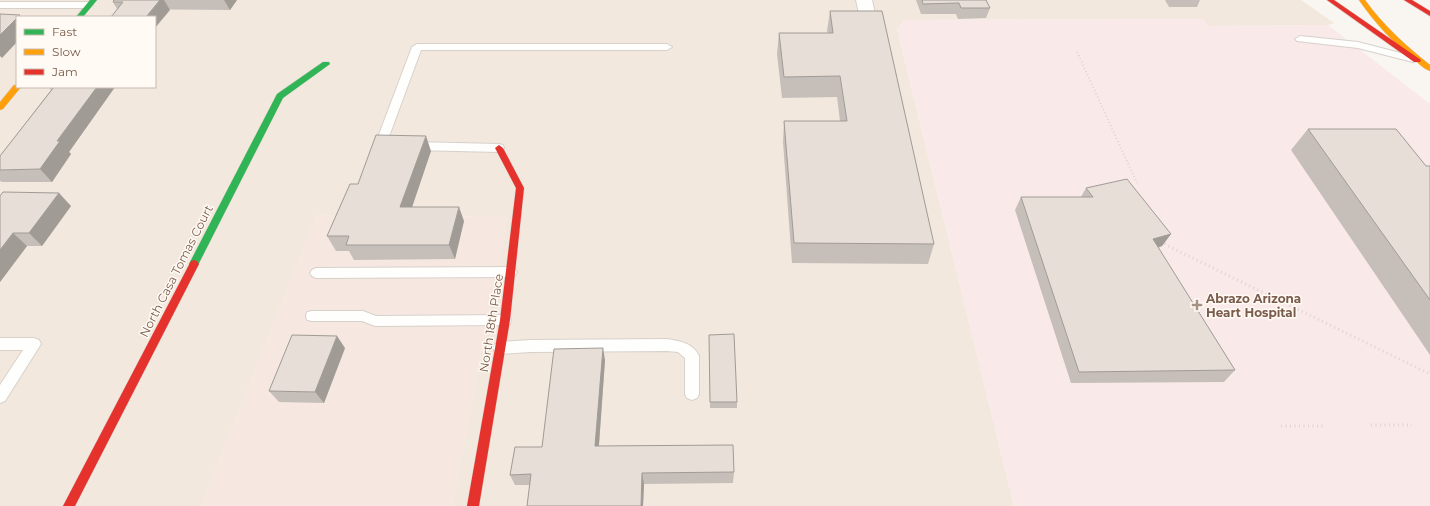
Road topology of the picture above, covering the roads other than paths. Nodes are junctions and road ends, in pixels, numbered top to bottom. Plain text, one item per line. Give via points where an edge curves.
1 (864, 0) edge
2 (1330, 0) edge
3 (1362, 0) edge
4 (1407, 0) edge
5 (92, 3) edge
6 (0, 5) edge
7 (1430, 14) edge
8 (80, 16) edge
9 (868, 18) edge
10 (1300, 39) dead end
11 (667, 46) dead end
12 (1417, 60) junction
13 (326, 64) dead end
14 (1430, 69) edge
15 (499, 148) joint
16 (511, 272) junction
17 (316, 273) dead end
18 (312, 316) dead end
19 (505, 320) junction
20 (0, 344) edge
21 (500, 348) junction
22 (692, 394) dead end
23 (0, 397) edge
24 (69, 506) edge
25 (473, 506) edge

1 - 9 street
2 - 12 main road
3 - 12 main road
4 - 7 main road
5 - 6 lane
5 - 8 main road
10 - 12 lane via 1358,45
11 - 15 lane via 417,47 380,145
12 - 14 main road
13 - 24 main road, North Casa Tomas Court via 280,96
15 - 16 main road, North 18th Place via 520,188
16 - 17 lane
16 - 19 main road, North 18th Place
18 - 19 lane via 363,316 375,321
19 - 21 main road, North 18th Place
20 - 23 lane via 34,344
21 - 22 lane via 667,345 681,347 692,356
21 - 25 main road, North 18th Place

